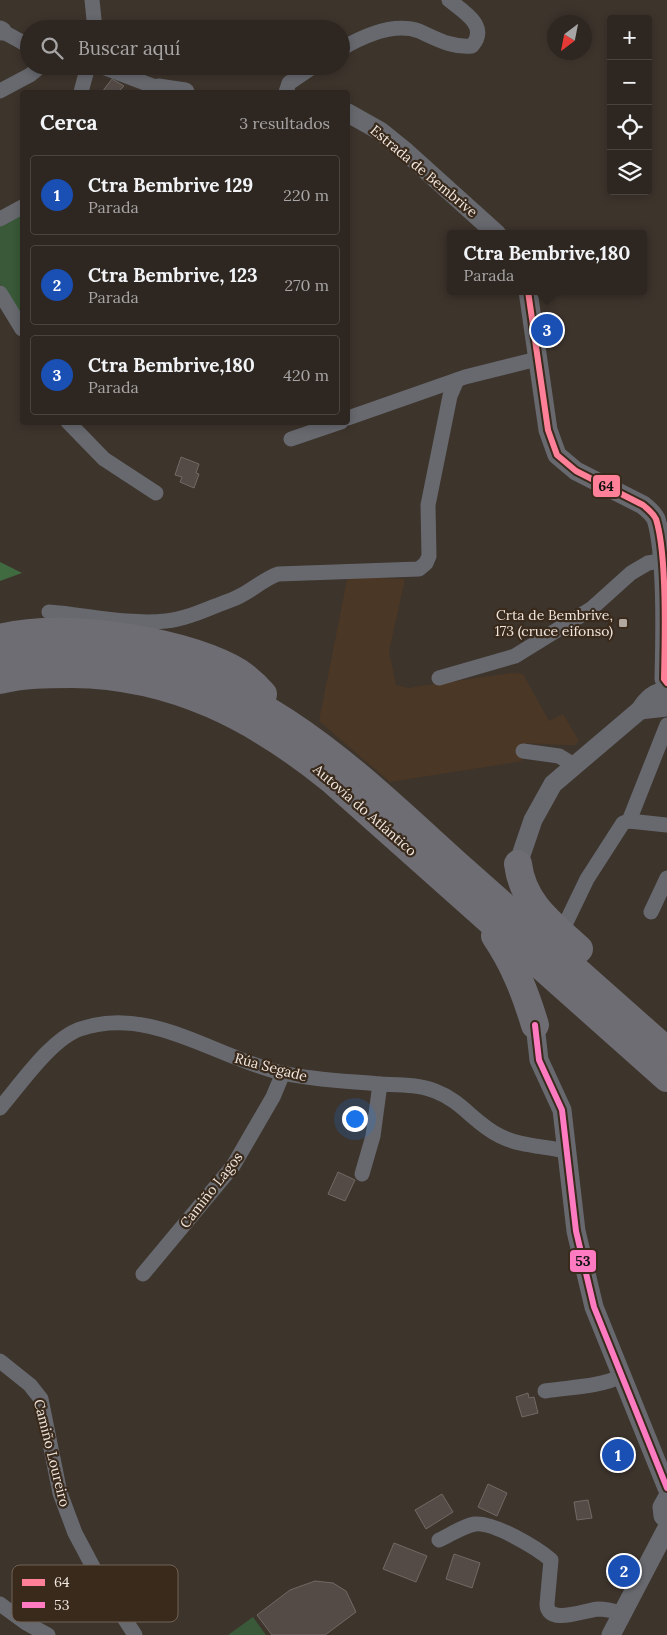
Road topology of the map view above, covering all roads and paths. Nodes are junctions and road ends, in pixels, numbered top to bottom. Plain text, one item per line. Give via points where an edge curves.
1 (92, 0) edge
2 (449, 0) edge
3 (94, 20) edge
4 (1, 30) edge
5 (20, 41) edge
6 (350, 44) edge
7 (30, 75) edge
8 (86, 75) edge
9 (124, 75) edge
10 (301, 75) edge
11 (158, 88) joint
12 (82, 90) edge
13 (172, 90) edge
14 (287, 90) edge
15 (0, 91) edge
16 (350, 114) edge
17 (20, 208) edge
18 (0, 219) edge
19 (493, 230) edge
20 (0, 293) edge
21 (529, 295) edge
22 (20, 326) edge
23 (537, 359) junction
24 (457, 380) junction
25 (350, 417) edge
26 (71, 425) edge
27 (333, 425) edge
28 (291, 439) dead end
29 (156, 493) dead end
30 (666, 560) junction
31 (49, 612) dead end
32 (0, 638) edge
33 (667, 654) edge
34 (0, 659) edge
35 (439, 678) dead end
36 (0, 680) edge
37 (667, 683) edge
38 (667, 692) edge
39 (667, 700) edge
40 (667, 707) edge
41 (640, 710) junction
42 (290, 723) junction
43 (667, 725) edge
44 (523, 751) dead end
45 (574, 765) junction
46 (629, 821) junction
47 (667, 825) edge
48 (518, 864) joint
49 (666, 883) edge
50 (478, 909) junction
51 (651, 912) dead end
52 (561, 933) junction
53 (593, 1012) junction
54 (535, 1025) junction
55 (667, 1026) edge
56 (667, 1051) edge
57 (283, 1073) junction
58 (667, 1078) edge
59 (380, 1084) junction
60 (0, 1108) edge
61 (565, 1151) junction
62 (362, 1174) dead end
63 (144, 1274) dead end
64 (0, 1360) edge
65 (622, 1376) junction
66 (545, 1391) dead end
67 (667, 1488) edge
68 (667, 1498) edge
69 (667, 1520) edge
70 (667, 1528) edge
71 (439, 1540) dead end
72 (92, 1565) edge
73 (0, 1604) edge
74 (12, 1613) edge
75 (621, 1613) junction
76 (25, 1622) edge
77 (124, 1622) edge
78 (130, 1633) edge
79 (48, 1635) edge
80 (611, 1635) edge

1 - 3 street
2 - 6 street via 476,23 479,31 472,46 459,47 417,30 394,28
4 - 5 street
7 - 15 street
8 - 12 street
9 - 11 street
10 - 14 street via 289,83
11 - 13 street
16 - 19 street, Estrada de Bembrive via 380,131 406,152
17 - 18 street
20 - 22 street
21 - 23 street
23 - 24 street
23 - 30 street via 548,430 557,455 576,471 628,496 651,512 663,535
24 - 25 street
24 - 31 street via 450,396 428,505 429,556 419,569 278,574 232,599 168,621
26 - 29 street via 104,459
27 - 28 street
30 - 33 street
30 - 35 street via 648,563 631,573 591,610 515,656
32 - 42 highway via 53,633 116,635 178,648 233,669 254,684
33 - 37 street via 664,680
34 - 42 highway, Autovía do Atlántico via 48,651 101,654 151,662 234,691
36 - 50 highway, Autovía do Atlántico via 51,674 97,674 161,686 225,709 278,739 306,760
38 - 39 street
38 - 41 street via 652,696
40 - 41 street
41 - 45 street
42 - 56 highway, Autovía do Atlántico via 378,794
43 - 46 street
44 - 45 street via 559,756
45 - 48 street via 554,784 538,808
46 - 47 street
46 - 52 street via 616,831 587,879
48 - 52 highway via 520,883 534,905
49 - 51 street
50 - 53 highway, Autovía do Atlántico
50 - 54 highway via 512,961
52 - 55 highway
53 - 54 highway via 571,1003 549,1001 540,1011
53 - 58 highway, Autovía do Atlántico
54 - 61 street via 539,1060 562,1110
57 - 59 street, Rúa Segade via 320,1080
57 - 60 street, Rúa Segade via 238,1059 167,1030 144,1024 98,1024 77,1030 63,1039
57 - 63 street, Camiño Lagos via 273,1097 233,1166
59 - 61 street, Rúa Segade via 434,1090 464,1106 483,1125 499,1135 520,1143
59 - 62 street via 373,1136
61 - 65 street via 584,1270 594,1307
64 - 72 street, Camiño Loureiro via 42,1399 60,1494
65 - 66 street via 594,1385
65 - 67 street
68 - 69 street via 662,1507
70 - 75 street
71 - 75 street via 474,1524 483,1524 518,1538 551,1560 547,1610 550,1614 560,1616 599,1609
73 - 74 street
75 - 80 street
76 - 79 street
77 - 78 street, Camiño Loureiro

